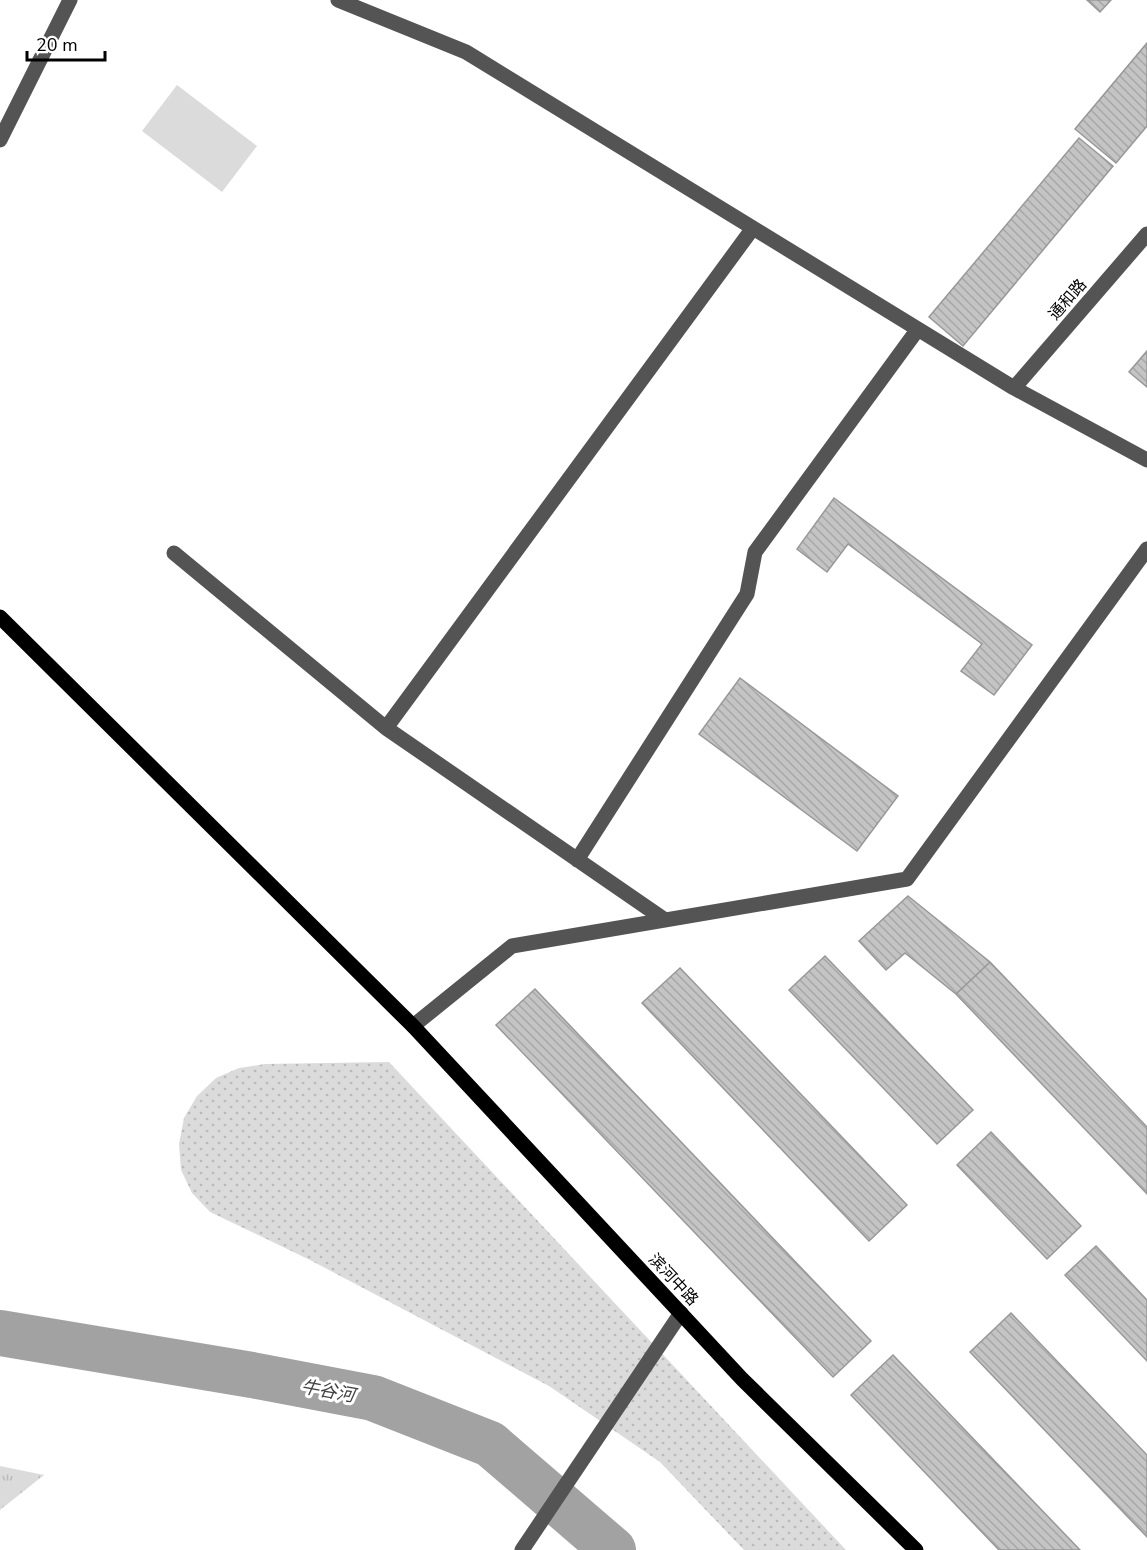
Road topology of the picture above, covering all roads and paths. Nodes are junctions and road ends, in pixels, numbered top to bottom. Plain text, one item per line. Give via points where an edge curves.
1 (70, 0) edge
2 (338, 0) edge
3 (0, 140) edge
4 (753, 228) junction
5 (1147, 234) edge
6 (918, 329) junction
7 (1014, 388) junction
8 (1147, 460) edge
9 (1147, 549) edge
10 (174, 553) dead end
11 (0, 617) edge
12 (386, 728) junction
13 (577, 860) junction
14 (665, 920) junction
15 (413, 1026) junction
16 (681, 1313) junction
17 (522, 1550) edge
18 (916, 1550) edge

1 - 3 street
2 - 4 street via 466,52
4 - 6 street
4 - 12 street
5 - 7 street, 通和路
6 - 7 street
6 - 13 street via 755,552 747,594
7 - 8 street
9 - 14 street via 907,879
10 - 12 street
11 - 15 main road, 滨河中路
12 - 13 street
13 - 14 street
14 - 15 street via 512,946
15 - 16 main road, 滨河中路
16 - 17 street
16 - 18 main road, 滨河中路 via 742,1379

